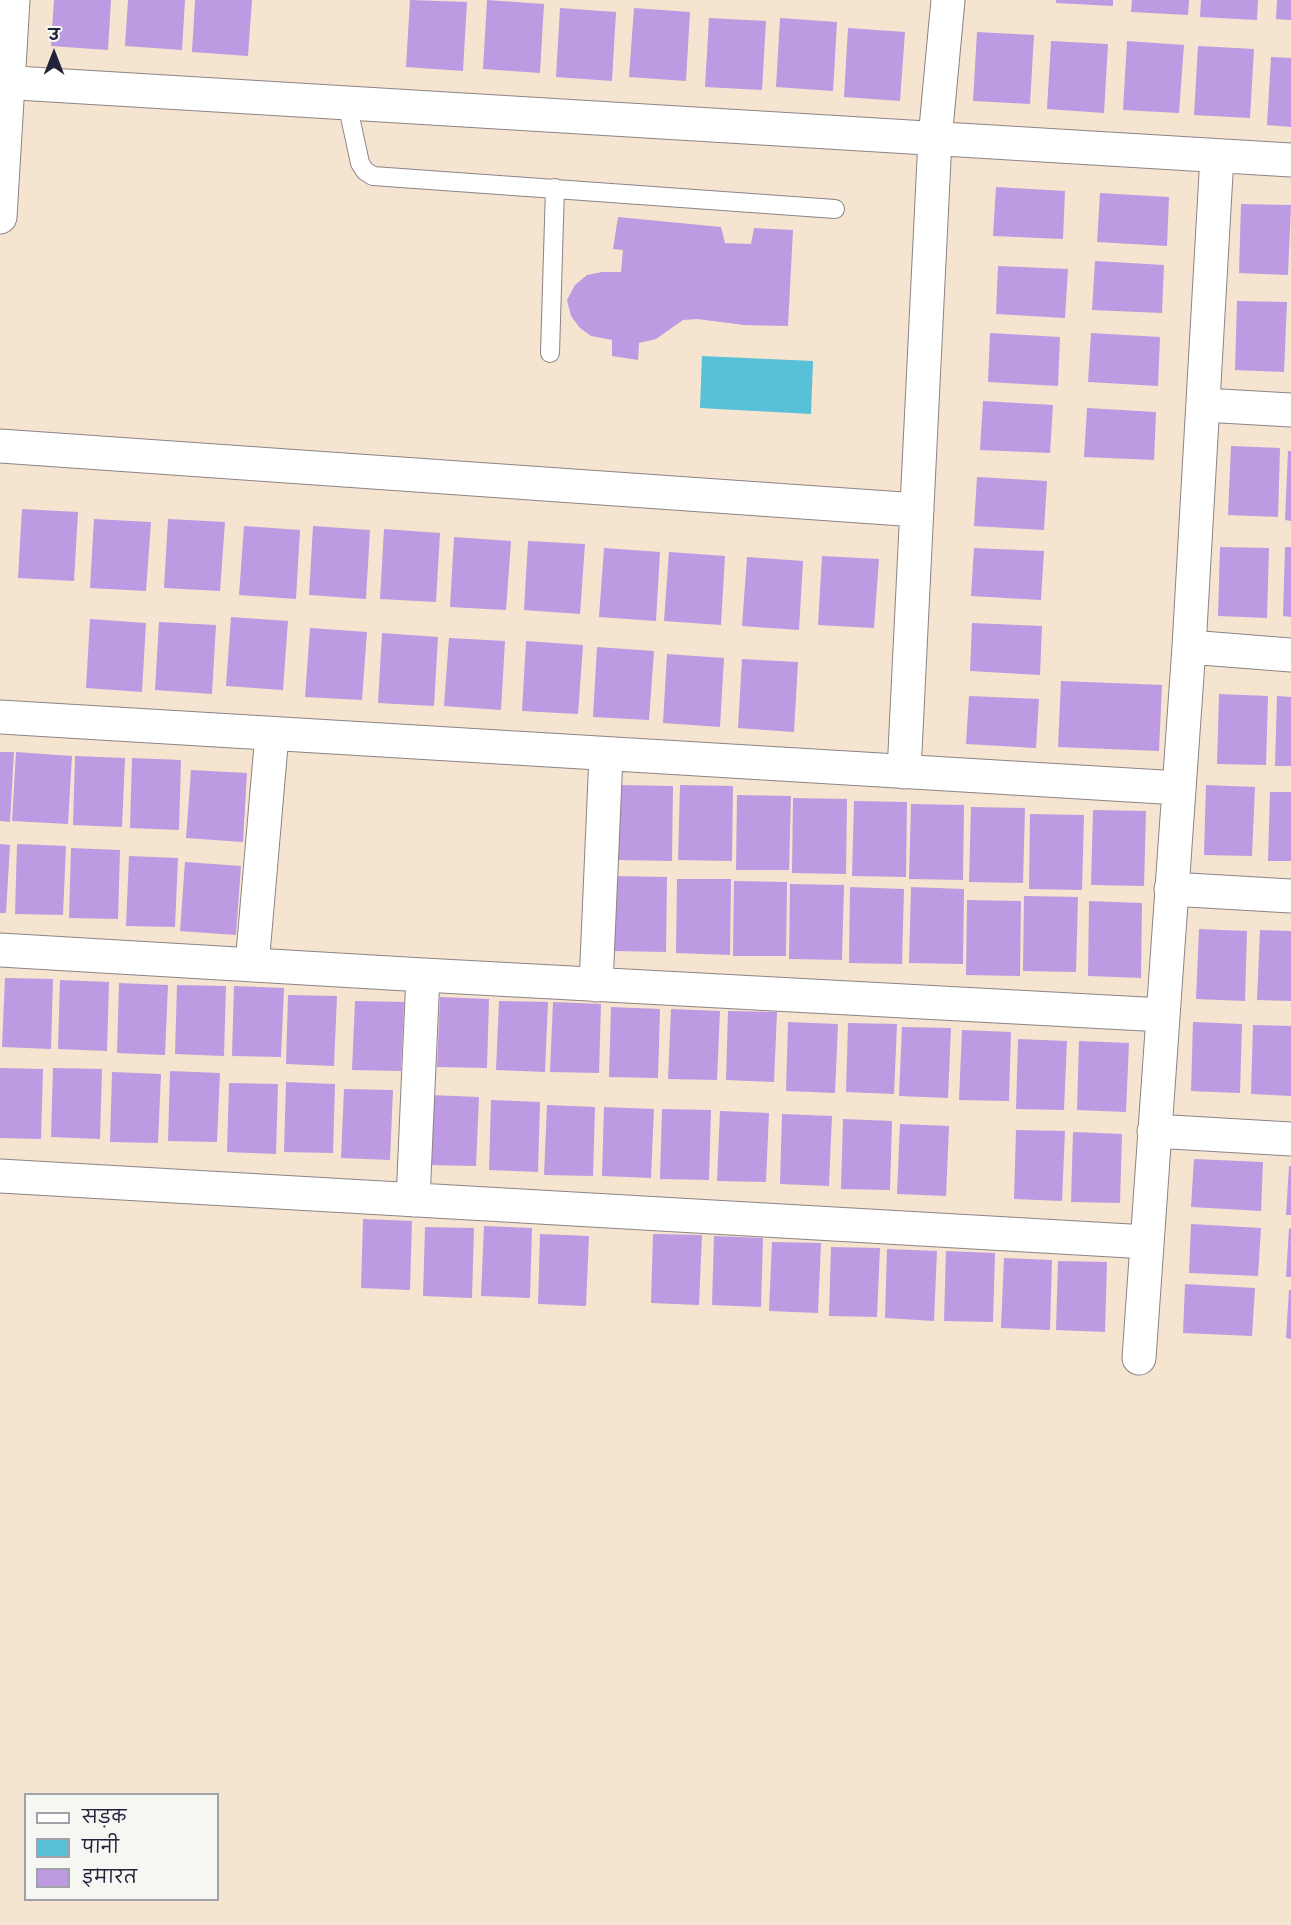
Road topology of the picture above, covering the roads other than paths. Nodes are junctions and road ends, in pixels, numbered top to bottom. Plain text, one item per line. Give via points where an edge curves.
1 (13, 0) edge
2 (948, 0) edge
3 (4, 82) edge
4 (347, 103) junction
5 (935, 139) junction
6 (1217, 156) junction
7 (1291, 160) edge
8 (555, 188) junction
9 (835, 209) dead end
10 (0, 217) edge
11 (550, 352) dead end
12 (1204, 405) junction
13 (1291, 410) edge
14 (0, 446) edge
15 (917, 510) junction
16 (1189, 647) junction
17 (1291, 655) edge
18 (0, 717) edge
19 (272, 734) junction
20 (606, 755) junction
21 (903, 772) junction
22 (1179, 788) junction
23 (1172, 889) junction
24 (1291, 896) edge
25 (0, 950) edge
26 (252, 965) junction
27 (423, 975) junction
28 (596, 984) junction
29 (1163, 1015) junction
30 (1154, 1131) junction
31 (1291, 1139) edge
32 (0, 1176) edge
33 (413, 1200) junction
34 (1147, 1242) junction
35 (1139, 1358) dead end

1 - 3 street
2 - 5 street
3 - 4 street
3 - 10 street
4 - 5 street
4 - 8 lane via 360,163 373,176
5 - 6 street
5 - 15 street
6 - 7 street
6 - 12 street
8 - 9 lane
8 - 11 lane
12 - 13 street
12 - 16 street
14 - 15 street
15 - 21 street
16 - 17 street
16 - 22 street
18 - 19 street
19 - 20 street
19 - 26 street
20 - 21 street
20 - 28 street
21 - 22 street
22 - 23 street
23 - 24 street
23 - 29 street
25 - 26 street
26 - 27 street
27 - 28 street
27 - 33 street
28 - 29 street
29 - 30 street
30 - 31 street
30 - 34 street
32 - 33 street
33 - 34 street
34 - 35 street

